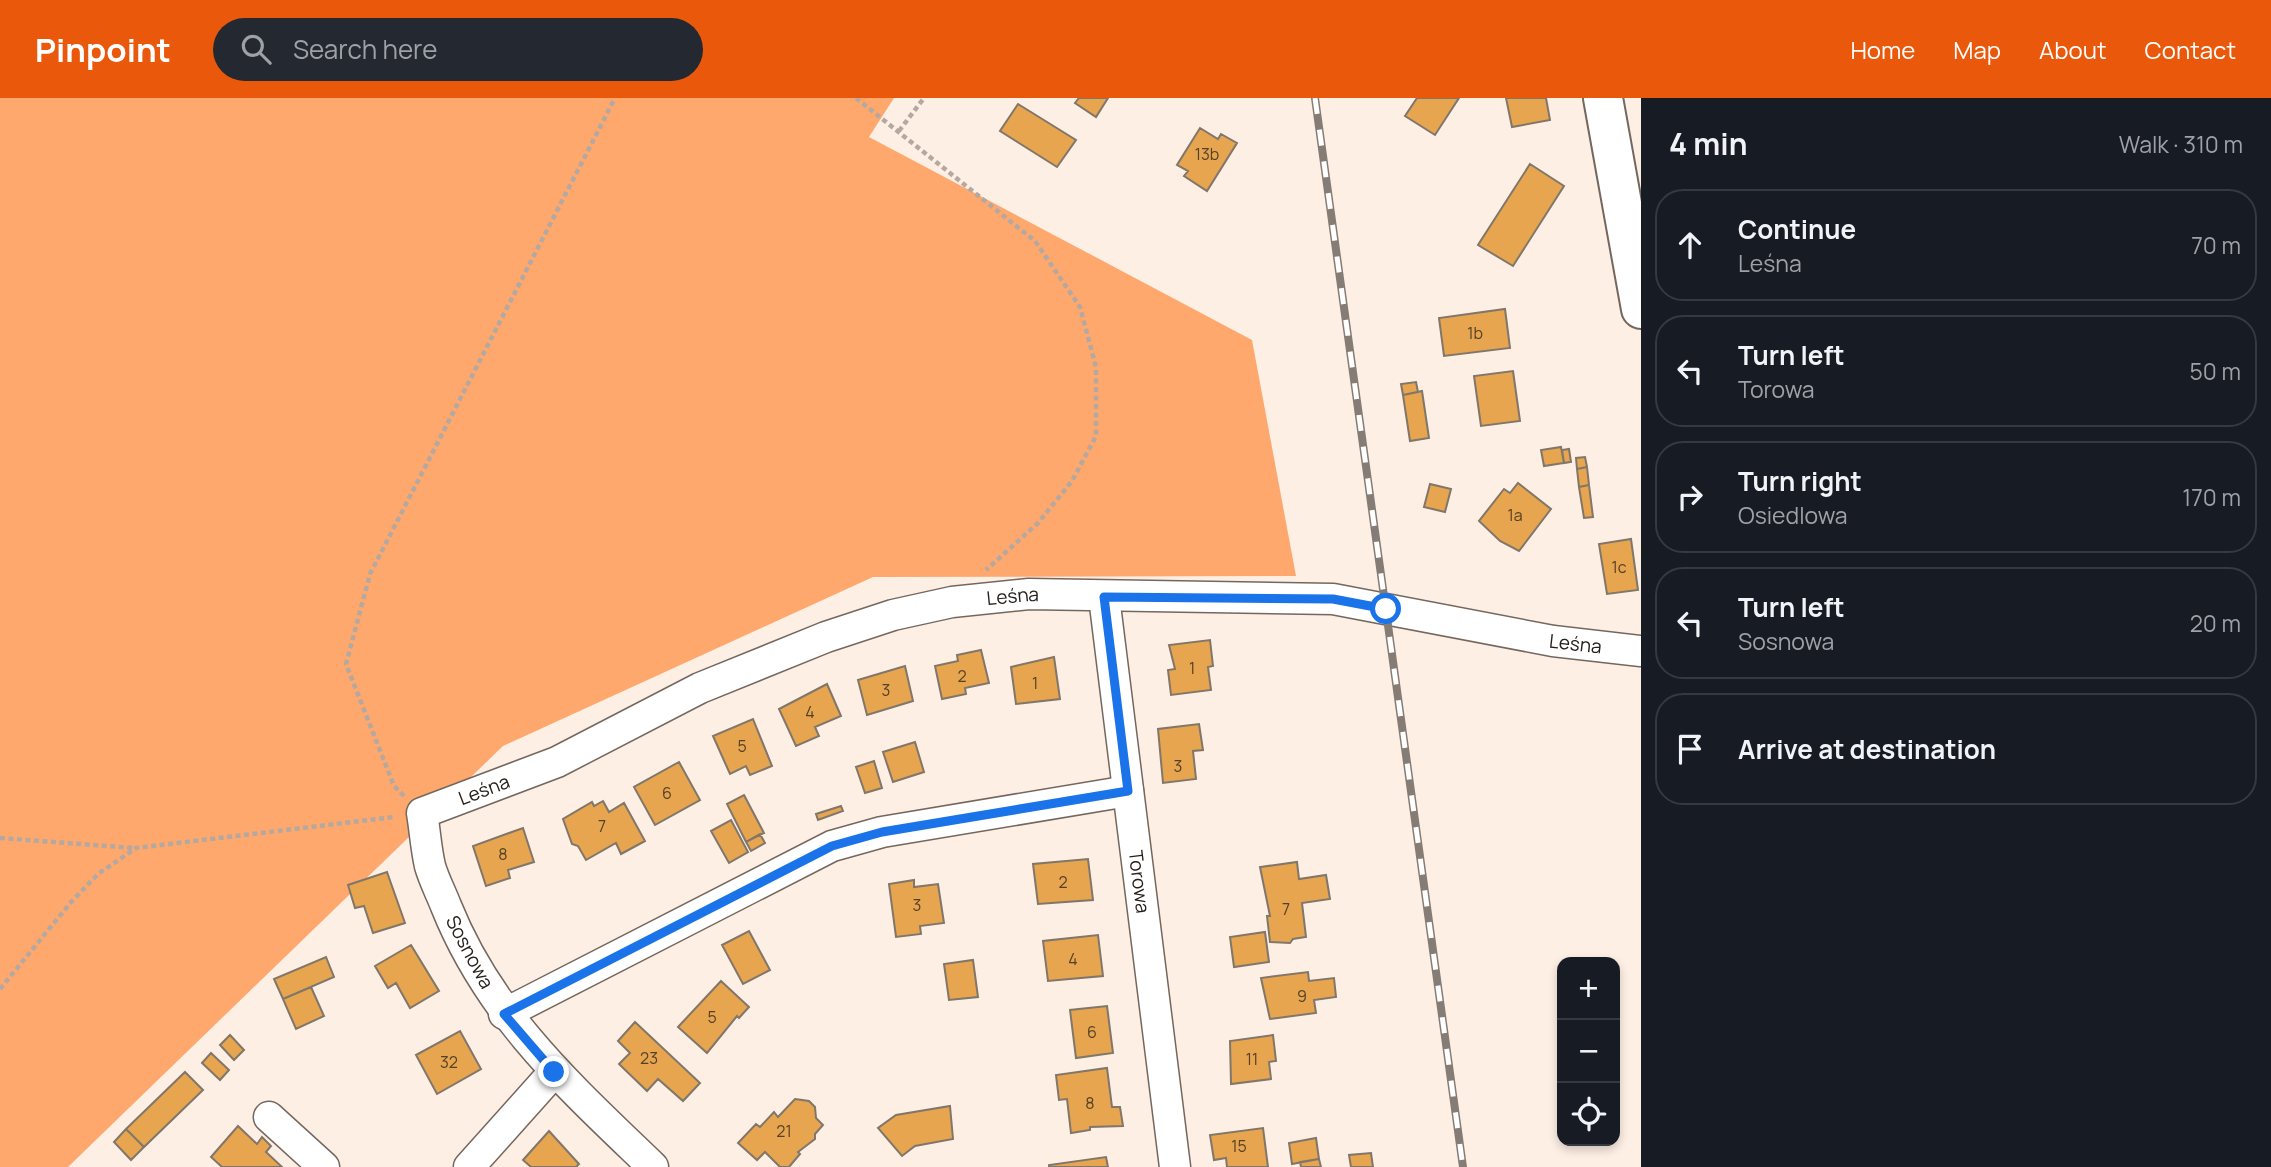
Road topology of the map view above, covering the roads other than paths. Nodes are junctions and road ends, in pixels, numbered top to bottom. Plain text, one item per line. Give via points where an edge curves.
1 (1603, 98) edge
2 (1641, 309) edge
3 (1104, 597) junction
4 (1641, 651) edge
5 (1128, 791) junction
6 (422, 813) joint
7 (504, 1014) junction
8 (554, 1072) junction
9 (269, 1117) dead end
10 (324, 1167) edge
11 (469, 1167) edge
12 (653, 1167) edge
13 (1175, 1167) edge

1 - 2 street
3 - 4 street, Leśna via 1333,599 1553,641
3 - 5 street, Torowa
3 - 6 street, Leśna via 1029,594 952,602 893,615 700,688 557,762
5 - 7 street via 882,832 832,846
5 - 13 street, Torowa
6 - 7 street, Sosnowa via 430,867 453,924
7 - 8 street, Sosnowa
8 - 11 street
8 - 12 street, Sosnowa
9 - 10 street

